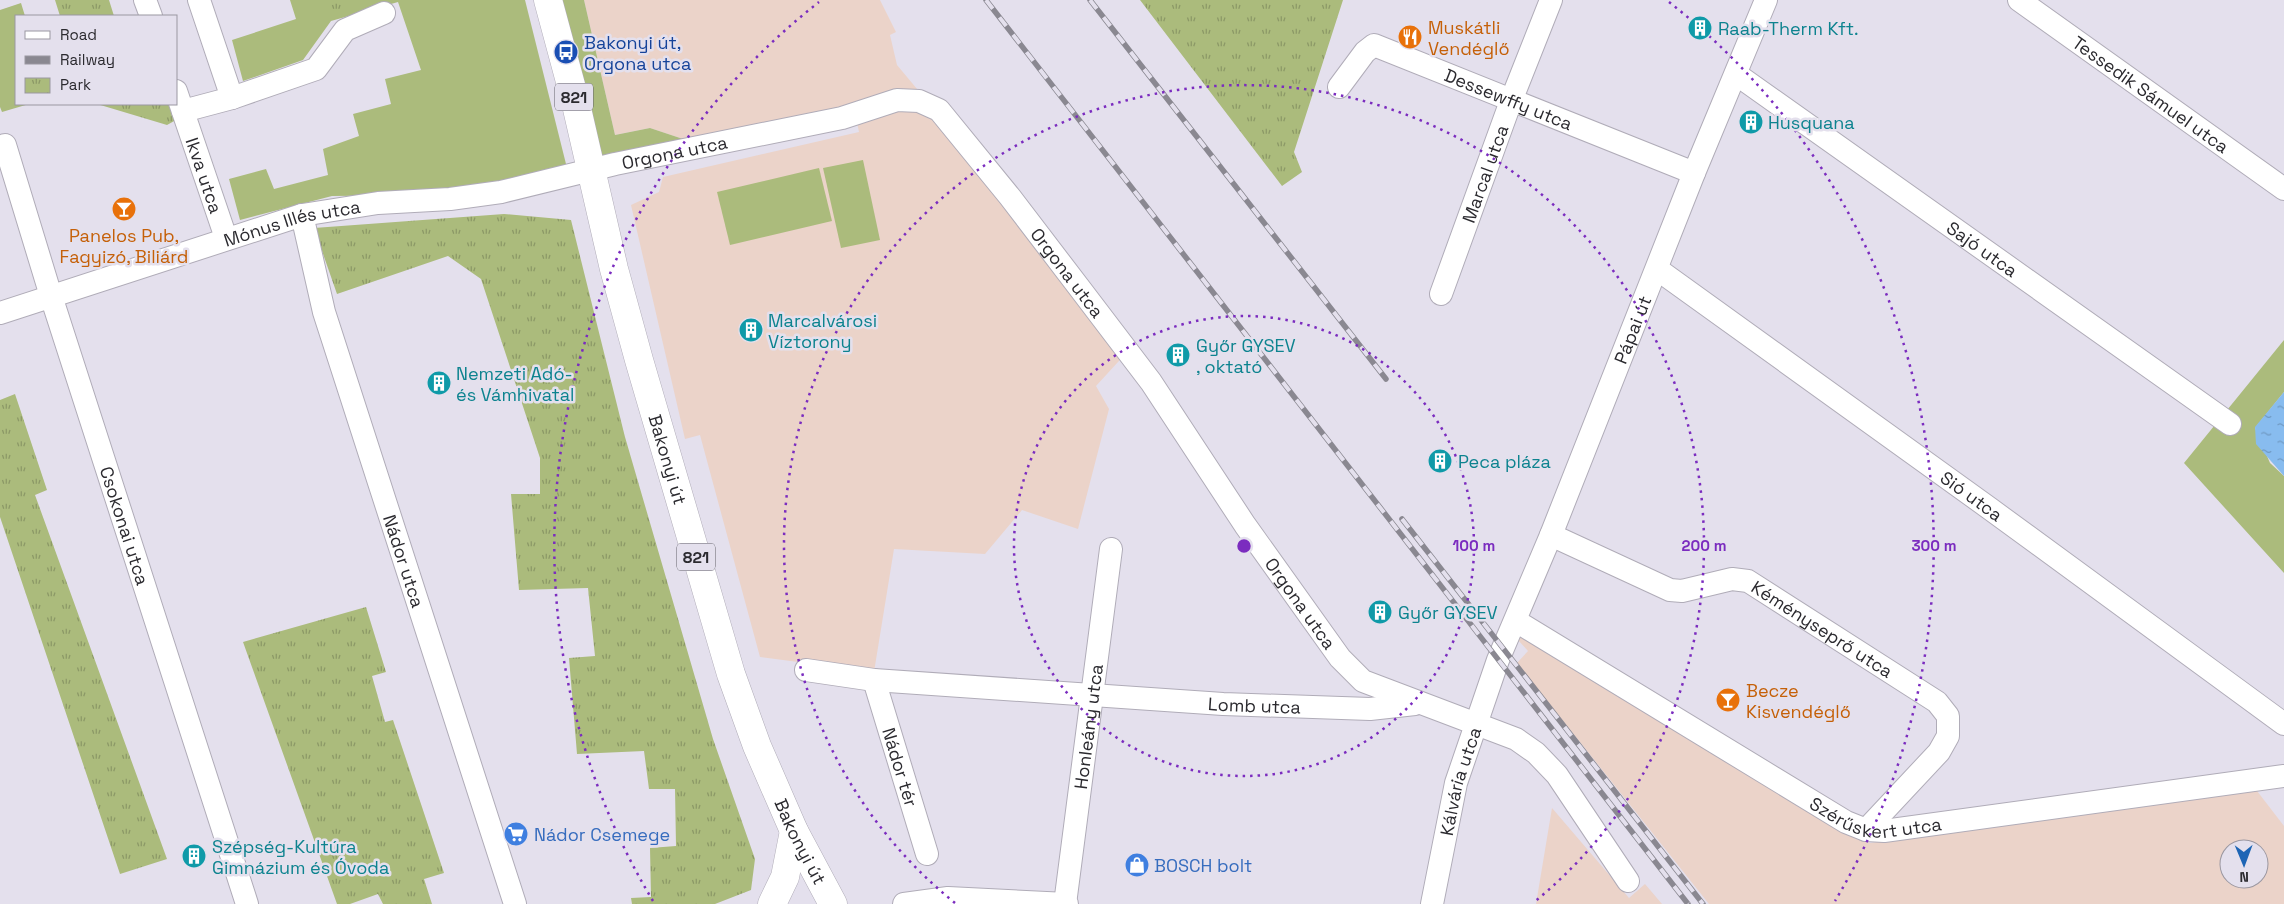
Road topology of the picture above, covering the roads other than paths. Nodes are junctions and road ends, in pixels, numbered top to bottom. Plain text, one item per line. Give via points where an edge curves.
1 (145, 0) edge
2 (199, 0) edge
3 (548, 0) edge
4 (1551, 0) edge
5 (1766, 0) edge
6 (2019, 0) edge
7 (384, 13) dead end
8 (151, 15) edge
9 (1736, 74) junction
10 (1339, 86) dead end
11 (232, 98) junction
12 (180, 101) edge
13 (1511, 101) junction
14 (5, 145) dead end
15 (592, 170) junction
16 (1694, 173) junction
17 (2284, 189) edge
18 (302, 215) junction
19 (226, 238) junction
20 (1657, 269) junction
21 (1441, 294) dead end
22 (51, 296) junction
23 (0, 313) edge
24 (2230, 424) dead end
25 (1551, 535) junction
26 (1111, 549) dead end
27 (1516, 621) junction
28 (1498, 660) joint
29 (806, 670) dead end
30 (874, 680) junction
31 (1091, 695) junction
32 (1419, 703) junction
33 (2284, 724) edge
34 (1474, 725) junction
35 (2284, 776) edge
36 (1866, 830) junction
37 (794, 831) junction
38 (927, 854) dead end
39 (1628, 880) dead end
40 (247, 904) edge
41 (515, 904) edge
42 (772, 904) edge
43 (833, 904) edge
44 (904, 904) edge
45 (1066, 904) edge
46 (1432, 904) edge

1 - 8 street
2 - 11 street
3 - 15 main road, Bakonyi út / 821
4 - 13 street, Marcal utca
5 - 9 street, Pápai út
6 - 17 street, Tessedik Sámuel utca
7 - 11 street, Ikva utca via 345,30 316,69
9 - 16 street, Pápai út
9 - 24 street, Sajó utca
10 - 13 street, Dessewffy utca via 1374,45
11 - 12 street, Ikva utca
12 - 19 street, Ikva utca
13 - 16 street, Dessewffy utca
13 - 21 street, Marcal utca
14 - 22 street, Csokonai utca
15 - 18 street, Mónus Illés utca via 501,192 378,203
15 - 32 street, Orgona utca via 842,118 898,100 919,100 939,110 1010,197 1151,382 1245,525 1340,658 1363,682
15 - 37 main road, Bakonyi út / 821 via 639,360 731,674 757,746
16 - 20 street, Pápai út
18 - 19 street, Mónus Illés utca
18 - 41 street, Nádor utca via 324,312
19 - 22 street, Mónus Illés utca
20 - 25 street, Pápai út
20 - 33 street, Sió utca
22 - 23 street, Mónus Illés utca
22 - 40 street, Csokonai utca
25 - 27 street, Pápai út
25 - 36 street, Kéményseprő utca via 1670,590 1682,592 1732,579 1748,581 1937,702 1948,716 1948,736 1939,752
26 - 31 street, Honleány utca
27 - 28 street, Pápai út
27 - 36 street, Szérűskert utca via 1846,822
28 - 34 street, Kálvária utca
29 - 30 street, Lomb utca
30 - 31 street, Lomb utca
30 - 38 street, Nádor tér
31 - 32 street, Lomb utca via 1370,709
31 - 45 street, Honleány utca
32 - 34 street, Lomb utca
34 - 39 street, Lomb utca via 1516,740 1536,753 1557,775
34 - 46 street, Kálvária utca via 1456,783
35 - 36 street, Szérűskert utca via 1884,831
37 - 42 main road via 785,877
37 - 43 main road, Bakonyi út / 821
44 - 45 street via 948,898

